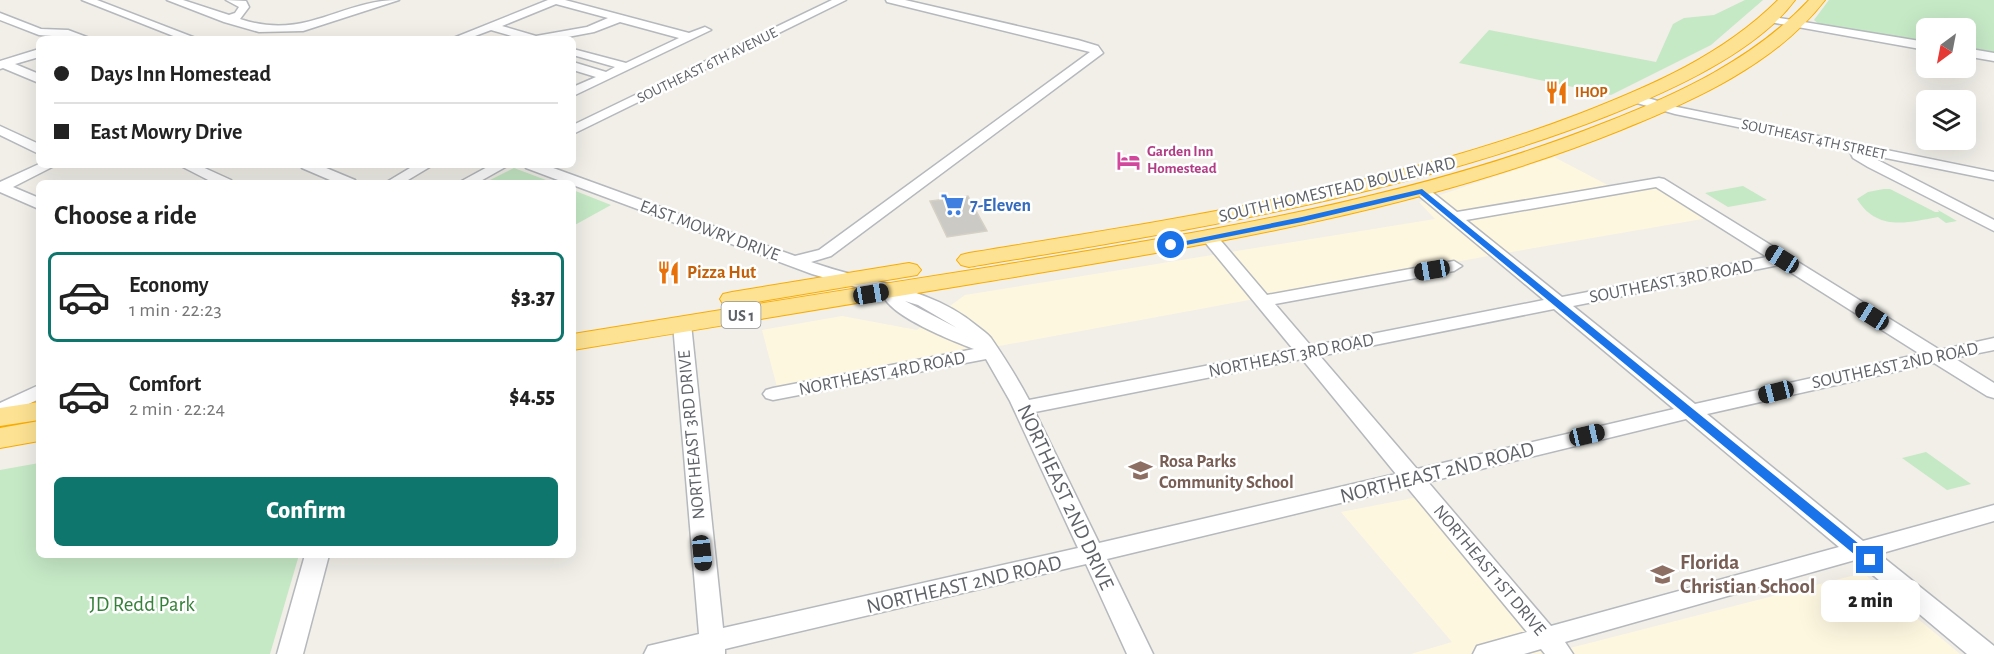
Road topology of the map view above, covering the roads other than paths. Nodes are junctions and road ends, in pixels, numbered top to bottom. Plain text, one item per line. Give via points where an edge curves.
1 (87, 0) edge
2 (172, 0) edge
3 (231, 0) edge
4 (394, 0) edge
5 (841, 0) edge
6 (891, 0) edge
7 (1787, 0) edge
8 (1817, 0) edge
9 (557, 1) edge
10 (0, 16) edge
11 (620, 18) junction
12 (1768, 19) junction
13 (228, 20) junction
14 (1796, 23) junction
15 (490, 26) junction
16 (295, 28) junction
17 (590, 30) junction
18 (705, 30) dead end
19 (472, 33) junction
20 (76, 36) edge
21 (184, 36) edge
22 (286, 36) edge
23 (464, 36) edge
24 (482, 36) edge
25 (525, 36) edge
26 (554, 36) edge
27 (690, 37) junction
28 (1916, 44) edge
29 (576, 51) edge
30 (576, 52) edge
31 (36, 54) edge
32 (1976, 54) edge
33 (1994, 57) edge
34 (3, 65) edge
35 (576, 67) edge
36 (627, 67) junction
37 (607, 76) junction
38 (36, 78) edge
39 (576, 91) edge
40 (1635, 98) junction
41 (1662, 107) junction
42 (576, 129) edge
43 (0, 130) edge
44 (1855, 147) junction
45 (36, 148) edge
46 (1501, 148) junction
47 (42, 168) edge
48 (193, 168) edge
49 (314, 168) edge
50 (420, 168) edge
51 (496, 168) edge
52 (539, 168) edge
53 (1994, 176) edge
54 (1392, 179) junction
55 (219, 180) edge
56 (343, 180) edge
57 (398, 180) edge
58 (471, 180) edge
59 (572, 180) edge
60 (576, 181) edge
61 (0, 187) edge
62 (1422, 191) junction
63 (36, 203) edge
64 (1454, 217) junction
65 (1290, 222) junction
66 (1994, 226) edge
67 (1210, 238) junction
68 (825, 253) junction
69 (1782, 259) junction
70 (794, 261) junction
71 (1454, 266) dead end
72 (818, 270) junction
73 (850, 279) junction
74 (891, 291) junction
75 (1263, 301) junction
76 (1559, 303) junction
77 (576, 324) edge
78 (682, 324) junction
79 (576, 342) edge
80 (1994, 344) edge
81 (987, 349) junction
82 (1307, 352) junction
83 (1935, 356) junction
84 (1994, 392) edge
85 (36, 393) edge
86 (773, 394) dead end
87 (1024, 408) junction
88 (0, 411) edge
89 (36, 411) edge
90 (1691, 412) junction
91 (0, 417) edge
92 (36, 432) edge
93 (0, 438) edge
94 (1413, 478) junction
95 (1994, 513) edge
96 (1860, 552) junction
97 (1093, 554) junction
98 (316, 558) edge
99 (1553, 646) edge
100 (713, 648) edge
101 (290, 654) edge
102 (657, 654) edge
103 (1140, 654) edge
104 (1486, 654) edge
105 (1985, 654) edge

1 - 21 street
2 - 13 street
3 - 13 street via 244,7 239,15
4 - 16 street via 331,21
5 - 42 street, SOUTHEAST 6TH AVENUE
6 - 68 street via 1094,49 1097,53
7 - 12 highway, SOUTH HOMESTEAD BOULEVARD / US 1
8 - 14 highway, SOUTH HOMESTEAD BOULEVARD / US 1
9 - 11 street
9 - 15 street
10 - 20 street via 39,32
11 - 17 street
11 - 27 street
12 - 14 street
12 - 40 highway, SOUTH HOMESTEAD BOULEVARD / US 1 via 1712,58
13 - 16 street via 259,29
14 - 28 street
14 - 41 highway, SOUTH HOMESTEAD BOULEVARD / US 1 via 1742,64
15 - 19 street
15 - 25 street
16 - 22 street
17 - 26 street
17 - 29 street via 589,38
18 - 27 street
19 - 23 street
19 - 24 street
27 - 36 street
30 - 36 street
31 - 34 street
32 - 33 street
34 - 38 street
35 - 37 street
36 - 37 street
37 - 39 street
40 - 41 street, SOUTHEAST 4TH STREET
40 - 46 highway, SOUTH HOMESTEAD BOULEVARD / US 1
41 - 44 street, SOUTHEAST 4TH STREET
41 - 62 highway, SOUTH HOMESTEAD BOULEVARD / US 1 via 1557,149
43 - 45 street
44 - 53 street, SOUTHEAST 4TH STREET
44 - 66 street via 1858,155 1873,164
46 - 54 highway, SOUTH HOMESTEAD BOULEVARD / US 1
46 - 62 highway via 1493,159 1426,180 1421,183
47 - 61 street
48 - 55 street
49 - 56 street
50 - 57 street
51 - 58 street
52 - 59 street, EAST MOWRY DRIVE
54 - 65 highway via 1388,188 1302,208
54 - 73 highway, SOUTH HOMESTEAD BOULEVARD / US 1 via 1195,222
60 - 70 street, EAST MOWRY DRIVE
61 - 63 street
62 - 64 street
62 - 65 highway, SOUTH HOMESTEAD BOULEVARD / US 1
64 - 69 street via 1659,182
64 - 76 street
65 - 67 highway, SOUTH HOMESTEAD BOULEVARD / US 1
67 - 74 highway, SOUTH HOMESTEAD BOULEVARD / US 1
67 - 75 street, NORTHEAST 1ST DRIVE
68 - 70 street
68 - 72 street
69 - 76 street, SOUTHEAST 3RD ROAD
69 - 83 street
70 - 72 street, EAST MOWRY DRIVE
71 - 75 street
72 - 73 street, EAST MOWRY DRIVE
73 - 74 street, EAST MOWRY DRIVE
73 - 77 highway, US 1
74 - 78 highway, US 1
74 - 81 street via 894,301 908,311
75 - 82 street, NORTHEAST 1ST DRIVE
76 - 82 street, NORTHEAST 3RD ROAD
76 - 90 street
78 - 79 highway, US 1
78 - 100 street, NORTHEAST 3RD DRIVE
80 - 83 street, SOUTHEAST 2ND ROAD
81 - 86 street, NORTHEAST 4RD ROAD via 964,358
81 - 87 street, NORTHEAST 2ND DRIVE via 1000,364
82 - 87 street, NORTHEAST 3RD ROAD
82 - 94 street, NORTHEAST 1ST DRIVE
83 - 84 street
83 - 90 street, SOUTHEAST 2ND ROAD
85 - 88 street
87 - 97 street, NORTHEAST 2ND DRIVE
89 - 91 highway
90 - 94 street, NORTHEAST 2ND ROAD
90 - 96 street
92 - 93 highway
94 - 97 street, NORTHEAST 2ND ROAD
94 - 99 street, NORTHEAST 1ST DRIVE
95 - 96 street
96 - 99 street
96 - 105 street
97 - 100 street, NORTHEAST 2ND ROAD
97 - 103 street, NORTHEAST 2ND DRIVE
98 - 101 street
99 - 104 street
100 - 102 street, NORTHEAST 2ND ROAD

